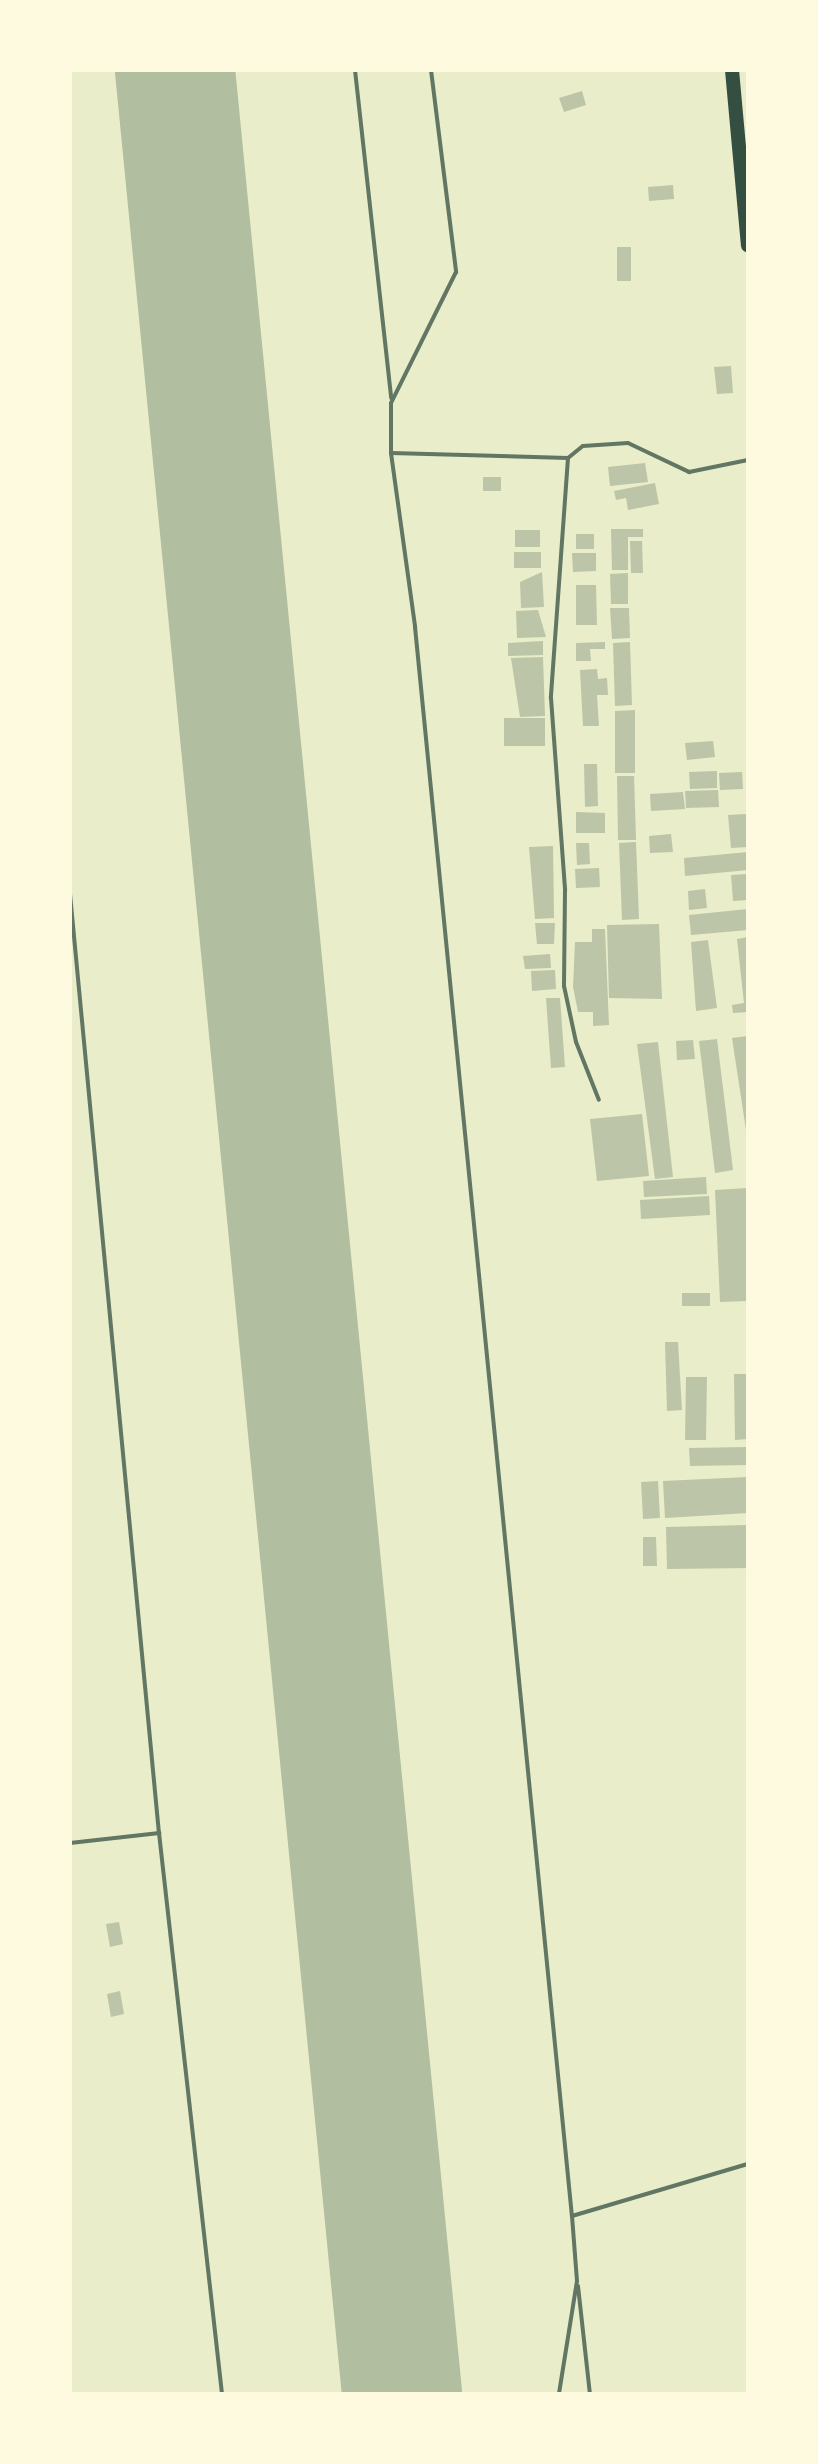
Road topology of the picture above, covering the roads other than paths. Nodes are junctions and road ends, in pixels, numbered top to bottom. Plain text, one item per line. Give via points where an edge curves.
1 (355, 70) edge
2 (431, 70) edge
3 (732, 70) edge
4 (748, 245) edge
5 (391, 402) junction
6 (391, 453) junction
7 (568, 458) junction
8 (748, 460) edge
9 (70, 894) edge
10 (598, 1100) dead end
11 (159, 1833) junction
12 (70, 1844) edge
13 (748, 2164) edge
14 (572, 2216) junction
15 (577, 2282) junction
16 (222, 2394) edge
17 (559, 2394) edge
18 (590, 2394) edge

1 - 5 lane
2 - 5 lane via 456,272
3 - 4 highway
5 - 6 lane
6 - 7 lane
6 - 14 lane via 415,627
7 - 8 lane via 583,446 628,443 689,472
7 - 10 lane via 552,698 564,986
9 - 11 lane
11 - 12 lane
11 - 16 lane
13 - 14 lane
14 - 15 lane
15 - 17 lane
15 - 18 lane

